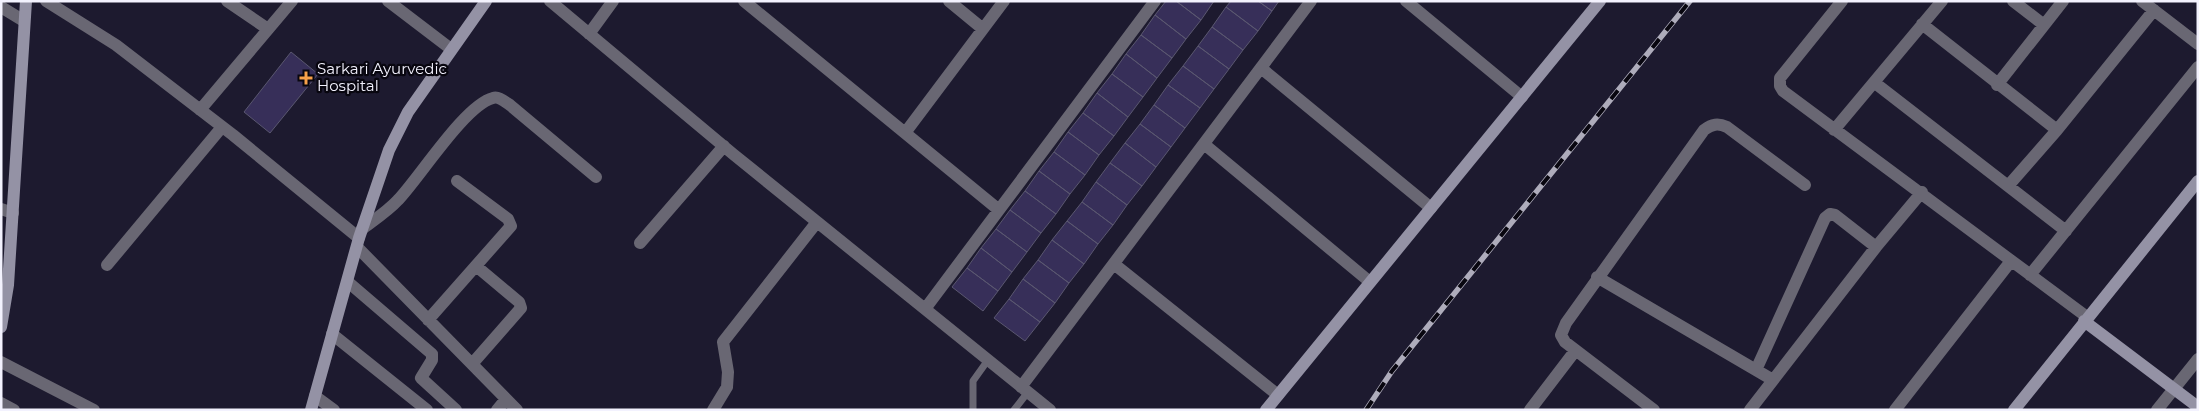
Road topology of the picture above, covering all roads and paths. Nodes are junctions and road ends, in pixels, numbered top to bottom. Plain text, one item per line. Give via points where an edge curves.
1 (26, 1) edge
2 (46, 1) edge
3 (227, 1) edge
4 (292, 1) edge
5 (388, 1) edge
6 (486, 1) edge
7 (550, 1) edge
8 (613, 1) edge
9 (744, 1) edge
10 (949, 1) edge
11 (1004, 1) edge
12 (1155, 1) edge
13 (1311, 1) edge
14 (1406, 1) edge
15 (1600, 1) edge
16 (1842, 1) edge
17 (1942, 1) edge
18 (2013, 1) edge
19 (2063, 1) edge
20 (2142, 1) edge
21 (1, 7) edge
22 (2154, 10) junction
23 (24, 21) junction
24 (1922, 24) junction
25 (2044, 24) junction
26 (983, 29) junction
27 (268, 30) junction
28 (589, 34) junction
29 (2198, 44) edge
30 (451, 49) junction
31 (2198, 67) edge
32 (1261, 68) junction
33 (1875, 83) junction
34 (1997, 85) junction
35 (1522, 97) junction
36 (200, 110) junction
37 (222, 127) junction
38 (1834, 130) junction
39 (2057, 130) junction
40 (905, 133) junction
41 (1204, 144) junction
42 (724, 146) junction
43 (596, 177) dead end
44 (457, 181) dead end
45 (2198, 181) edge
46 (1805, 185) dead end
47 (2008, 186) junction
48 (1922, 192) junction
49 (1431, 208) junction
50 (999, 210) junction
51 (7, 211) edge
52 (817, 222) junction
53 (2066, 231) junction
54 (359, 238) junction
55 (640, 244) dead end
56 (1876, 247) junction
57 (2011, 261) junction
58 (1114, 264) junction
59 (107, 265) dead end
60 (476, 266) junction
61 (2030, 275) junction
62 (1598, 277) junction
63 (348, 282) junction
64 (1370, 282) junction
65 (3, 306) edge
66 (925, 309) junction
67 (2086, 319) junction
68 (428, 320) junction
69 (1, 327) edge
70 (332, 334) junction
71 (1576, 351) junction
72 (988, 360) junction
73 (2198, 360) edge
74 (1, 362) edge
75 (472, 364) junction
76 (1756, 370) junction
77 (1773, 380) junction
78 (2174, 389) junction
79 (1025, 390) junction
80 (1278, 395) junction
81 (314, 396) junction
82 (506, 399) junction
83 (1, 403) edge
84 (2198, 407) edge
85 (14, 410) edge
86 (94, 410) edge
87 (310, 410) edge
88 (334, 410) edge
89 (427, 410) edge
90 (456, 410) edge
91 (497, 410) edge
92 (517, 410) edge
93 (713, 410) edge
94 (973, 410) edge
95 (1014, 410) edge
96 (1050, 410) edge
97 (1266, 410) edge
98 (1530, 410) edge
99 (1654, 410) edge
100 (1750, 410) edge
101 (1894, 410) edge
102 (2014, 410) edge
103 (2157, 410) edge

1 - 23 street
2 - 36 street via 116,45
3 - 27 street
4 - 27 street
5 - 30 street
6 - 30 street
7 - 28 street
8 - 28 street
9 - 40 street
10 - 26 street
11 - 26 street
12 - 50 street
13 - 32 street
14 - 35 street
15 - 35 street
16 - 38 street via 1782,74 1779,82 1783,91
17 - 24 street
18 - 25 street
19 - 25 street
20 - 22 street
21 - 23 street
22 - 29 street
22 - 39 street
23 - 51 street via 22,95
24 - 33 street
24 - 34 street
25 - 34 street
26 - 40 street
27 - 36 street
28 - 42 street
30 - 54 street via 397,132
31 - 53 street
32 - 41 street
32 - 49 street
33 - 38 street
33 - 47 street
34 - 39 street
35 - 49 street
36 - 37 street
37 - 54 street
37 - 59 street
38 - 48 street
39 - 47 street
40 - 50 street
41 - 58 street
41 - 64 street
42 - 52 street
42 - 55 street
43 - 54 street via 510,105 497,97 491,98 478,106 451,134 399,200
44 - 60 street via 510,222 509,230
45 - 67 street
46 - 62 street via 1727,127 1721,124 1709,126
47 - 53 street
48 - 56 street
48 - 57 street
49 - 64 street
50 - 66 street
51 - 65 street
52 - 66 street
52 - 93 street via 723,342 728,379 723,396
53 - 61 street
54 - 63 street
54 - 68 street
56 - 76 street via 1835,215 1825,218
56 - 77 street
57 - 61 street
57 - 101 street
58 - 79 street
58 - 80 street
60 - 68 street
60 - 75 street via 519,302 521,308
61 - 67 street
62 - 71 street via 1562,330 1561,335
62 - 76 street
63 - 70 street
63 - 90 street via 432,354 433,358 421,378
64 - 80 street
65 - 69 street
66 - 72 street
67 - 78 street
67 - 102 street
68 - 75 street
70 - 81 street
70 - 89 street
71 - 98 street
71 - 99 street
72 - 79 street
72 - 94 lane via 973,381
73 - 78 street
74 - 86 street
75 - 82 street
76 - 77 street
77 - 100 street
78 - 84 street
78 - 103 street
79 - 95 lane
79 - 96 street
80 - 97 street
81 - 87 street
81 - 88 street
82 - 91 street
82 - 92 street
83 - 85 street

